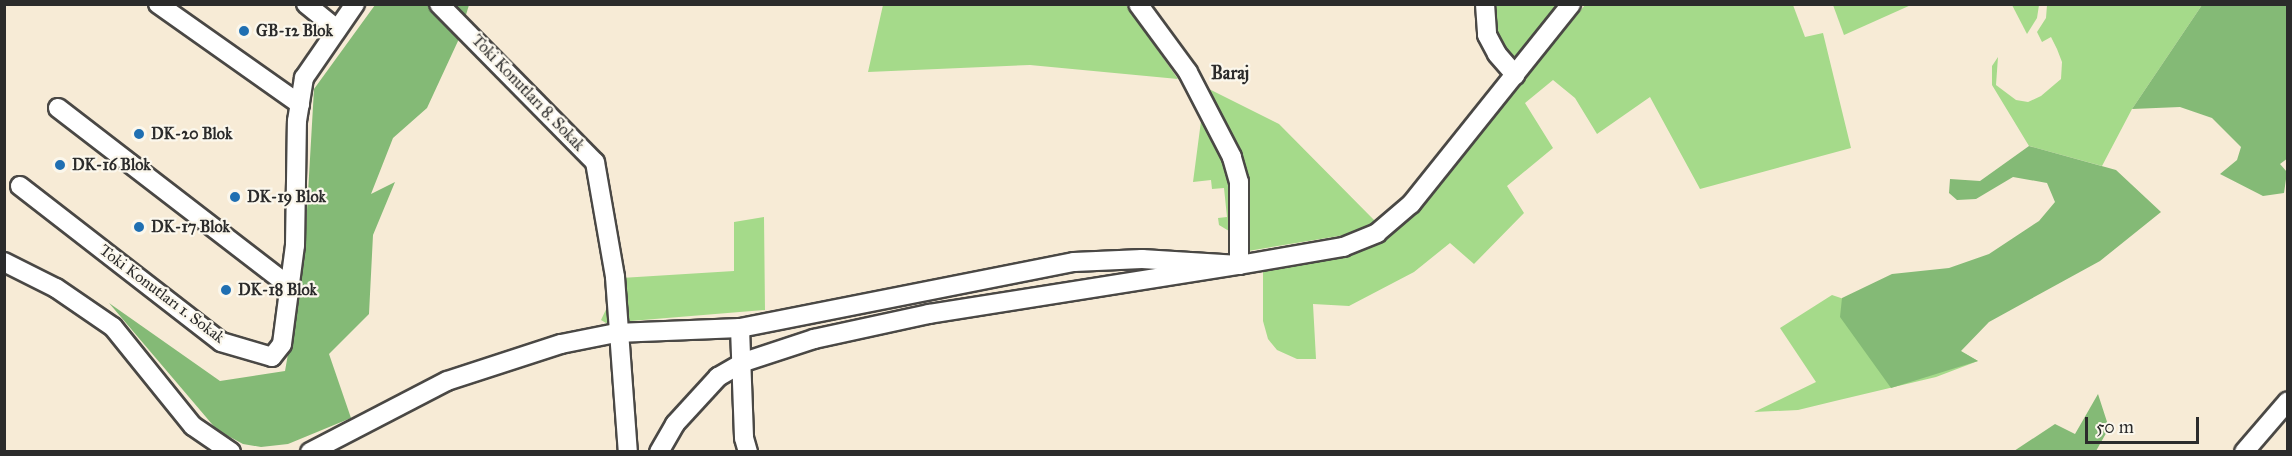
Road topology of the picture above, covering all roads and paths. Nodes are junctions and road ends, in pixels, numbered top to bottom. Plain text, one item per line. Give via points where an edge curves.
1 (158, 4) edge
2 (306, 4) edge
3 (355, 4) edge
4 (440, 4) edge
5 (1138, 4) edge
6 (1485, 4) edge
7 (1571, 4) edge
8 (337, 28) junction
9 (1515, 75) junction
10 (300, 105) junction
11 (58, 108) dead end
12 (20, 186) dead end
13 (4, 262) edge
14 (1239, 265) junction
15 (289, 286) junction
16 (740, 328) junction
17 (616, 333) junction
18 (744, 362) junction
19 (2288, 401) edge
20 (231, 452) edge
21 (310, 452) edge
22 (628, 452) edge
23 (659, 452) edge
24 (748, 452) edge
25 (2244, 452) edge

1 - 10 street
2 - 8 street
3 - 8 street, Toki Konutları 1. Sokak
4 - 17 street, Toki Konutları 8. Sokak via 595,162 615,277
5 - 14 street via 1188,72 1232,157 1239,182
6 - 9 street via 1487,34 1497,54
7 - 9 street
8 - 10 street, Toki Konutları 1. Sokak via 304,78
9 - 14 street via 1411,204 1377,233 1296,258
10 - 15 street, Toki Konutları 1. Sokak via 295,245
11 - 15 street
12 - 15 street, Toki Konutları 1. Sokak via 221,342 272,357 282,344
13 - 20 street via 56,288 112,327 193,426
14 - 16 street via 1142,259 1074,262
14 - 18 street via 929,314 814,339
16 - 17 street
16 - 18 street
17 - 21 street via 561,344 478,369
17 - 22 street, Toki Konutları 8. Sokak
18 - 23 street via 718,377 675,424
18 - 24 street via 744,438
19 - 25 street

